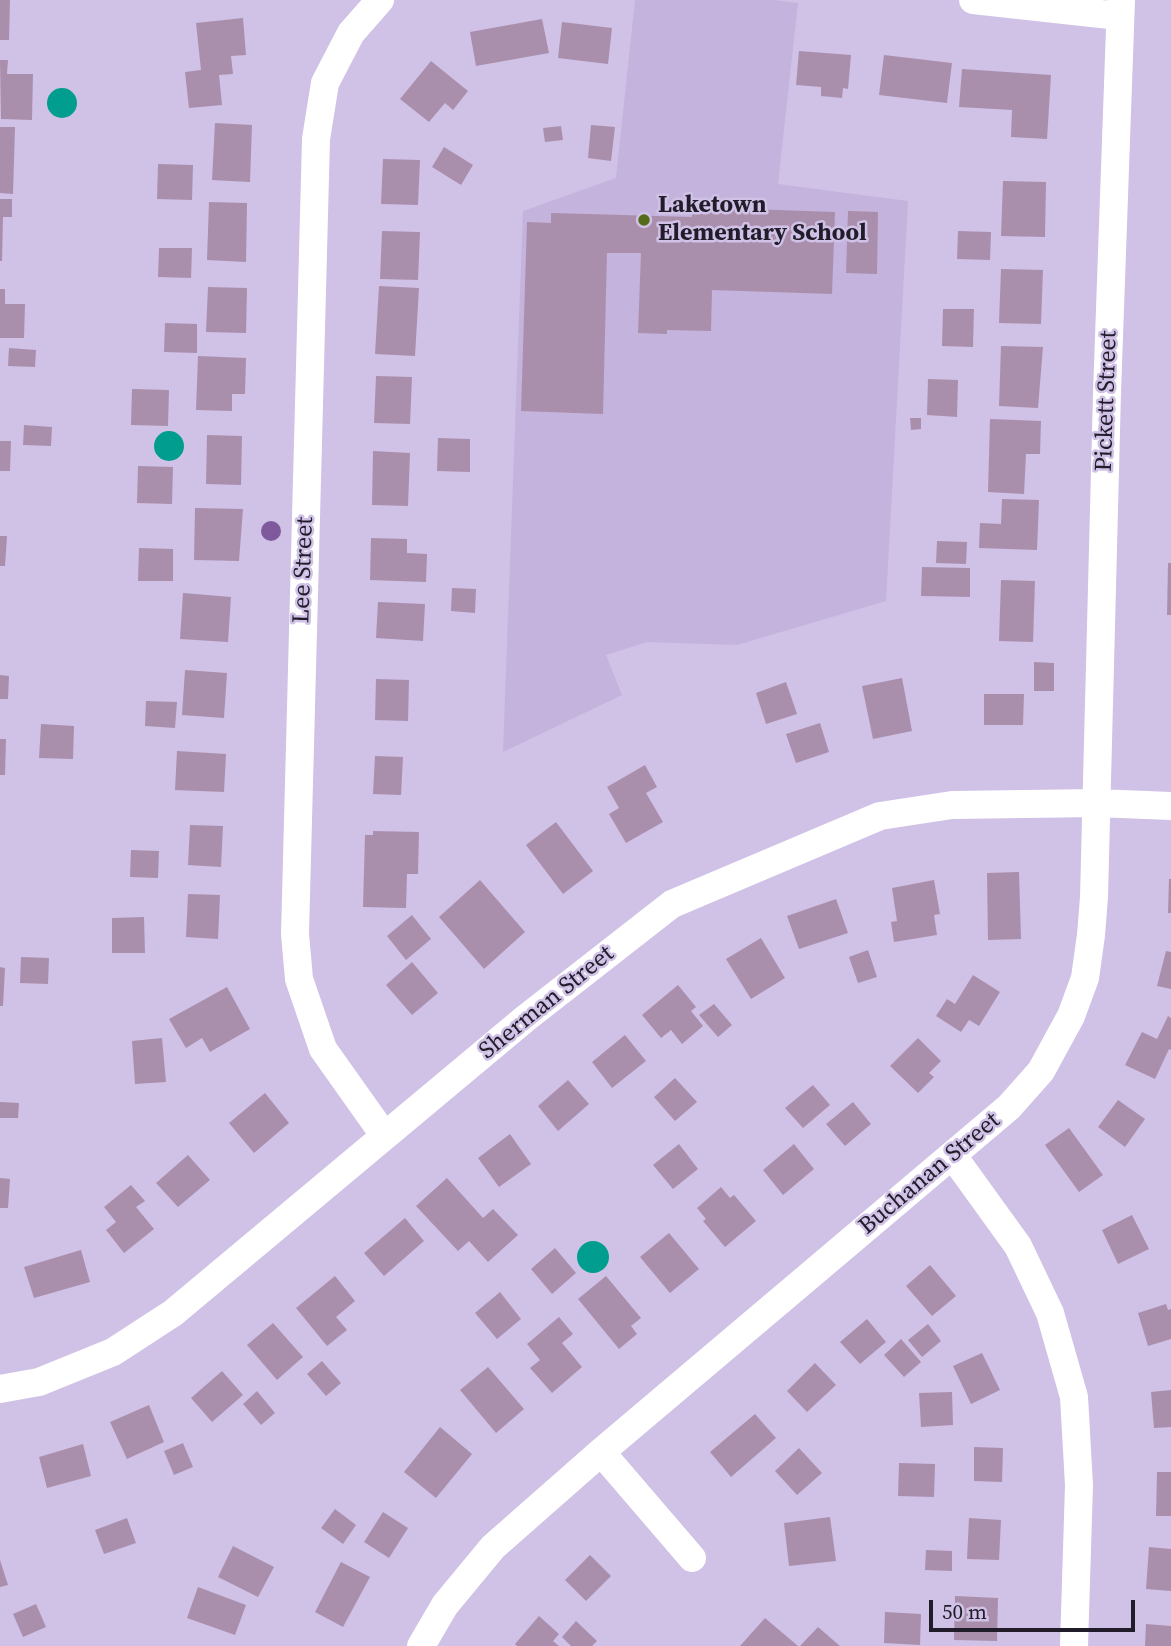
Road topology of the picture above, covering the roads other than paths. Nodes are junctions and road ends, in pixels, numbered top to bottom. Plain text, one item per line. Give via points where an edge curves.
1 (973, 0) edge
2 (374, 2) edge
3 (1120, 8) edge
4 (1097, 803) junction
5 (1171, 806) edge
6 (384, 1135) junction
7 (953, 1156) junction
8 (0, 1389) edge
9 (601, 1452) junction
10 (692, 1558) dead end
11 (421, 1646) edge
12 (1074, 1646) edge

1 - 3 street
2 - 6 street, Lee Street via 351,33 325,83 316,139 295,934 299,979 323,1049
3 - 4 street, Pickett Street
4 - 5 street, Sherman Street
4 - 6 street, Sherman Street via 952,805 880,816 672,904
4 - 7 street, Buchanan Street via 1091,934 1085,978 1071,1016 1041,1071 1009,1107
6 - 8 street, Sherman Street via 173,1313 113,1352 39,1382
7 - 9 street, Buchanan Street
7 - 12 street via 1018,1246 1050,1313 1074,1397 1079,1485
9 - 10 street
9 - 11 street, Buchanan Street via 494,1547 445,1605

